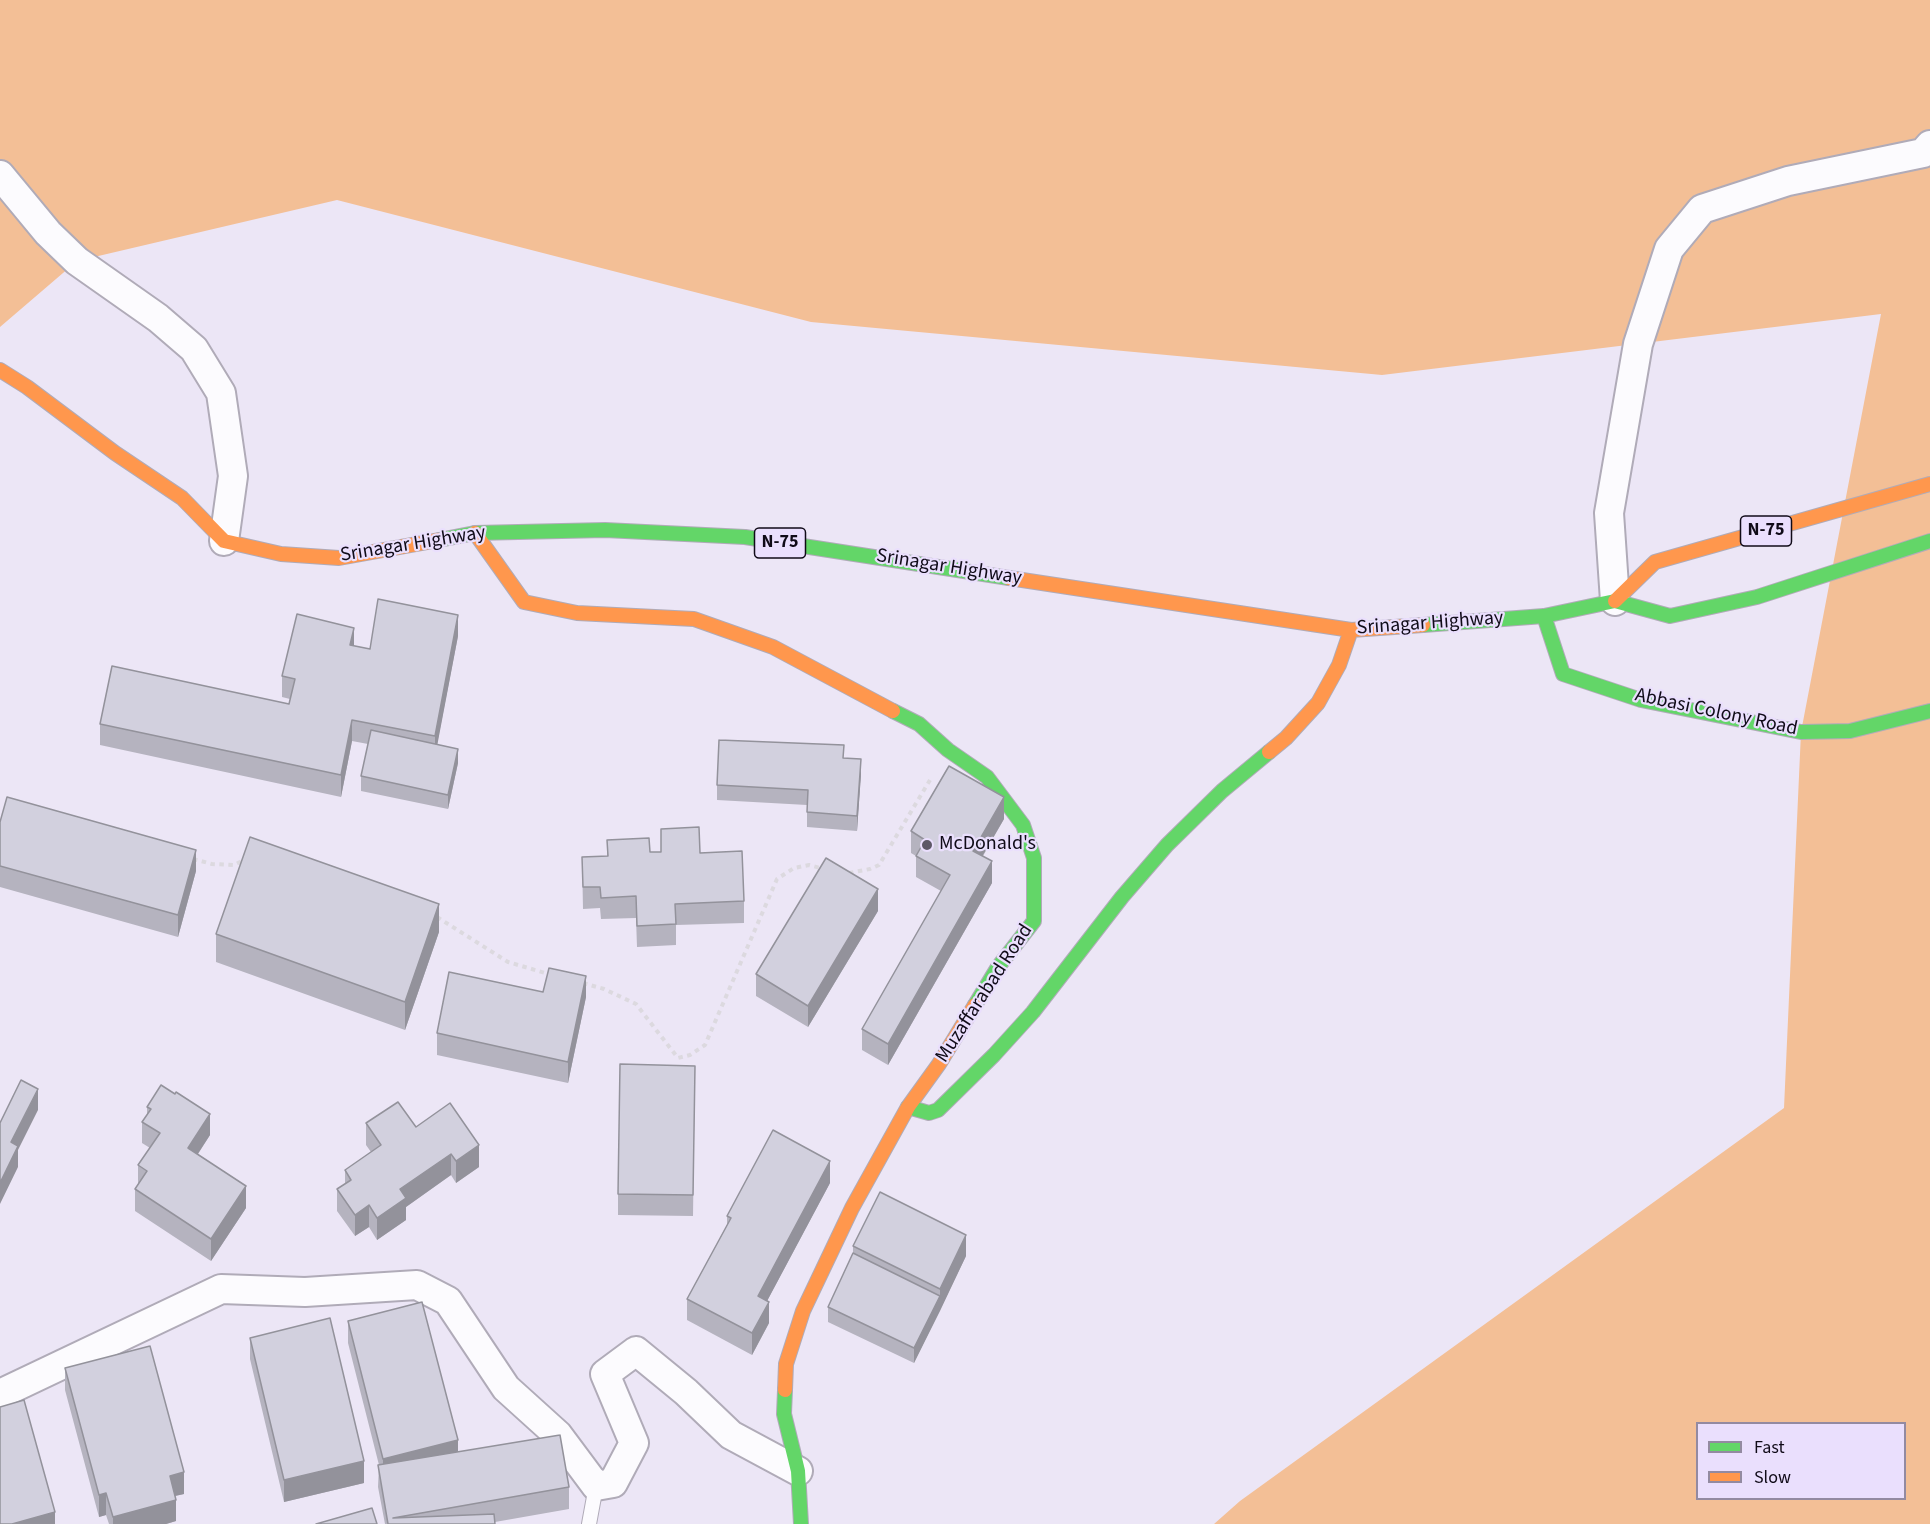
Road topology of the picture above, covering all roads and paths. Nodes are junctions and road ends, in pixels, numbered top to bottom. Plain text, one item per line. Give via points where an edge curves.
1 (1930, 145) edge
2 (0, 175) edge
3 (0, 370) edge
4 (1930, 484) edge
5 (475, 533) junction
6 (224, 540) junction
7 (1930, 541) edge
8 (1615, 601) junction
9 (1544, 616) junction
10 (1351, 630) junction
11 (1930, 711) edge
12 (948, 750) junction
13 (252, 856) edge
14 (190, 859) edge
15 (828, 870) edge
16 (848, 874) edge
17 (435, 915) edge
18 (562, 977) edge
19 (572, 980) edge
20 (908, 1107) junction
21 (0, 1394) edge
22 (798, 1471) junction
23 (596, 1486) junction
24 (589, 1524) edge
25 (801, 1524) edge

1 - 8 street via 1923,153 1788,181 1702,209 1669,249 1638,344 1609,513
2 - 6 street via 76,261 158,318 194,349 221,393 233,476
3 - 6 main road via 183,498
4 - 8 main road, N-75 via 1655,562
5 - 6 main road, Srinagar Highway / N-75 via 339,558 281,554
5 - 10 main road, Srinagar Highway / N-75 via 605,530 745,537
5 - 12 main road, Muzaffarabad Road via 524,602 577,613 694,619 773,647 919,724
7 - 8 main road, N-75 via 1757,597 1670,616
8 - 9 main road, Srinagar Highway / N-75
9 - 10 main road, Srinagar Highway / N-75
9 - 11 main road, Abbasi Colony Road via 1563,674 1641,700 1801,732 1850,731
10 - 20 main road via 1339,665 1318,703 1286,738 1167,844 994,1055 938,1110 929,1113
12 - 16 path via 879,865
12 - 20 main road, Muzaffarabad Road via 987,777 1023,825 1034,858 1034,921 998,967
13 - 14 path via 234,866
15 - 19 path via 794,868 777,879 705,1045 690,1055 678,1058 636,1004
17 - 18 path via 508,962
20 - 22 main road, Muzaffarabad Road via 802,1311 786,1364 784,1414
21 - 23 street via 221,1289 305,1293 417,1285 448,1300 506,1388 558,1435
22 - 23 street via 731,1435 636,1351 605,1374 634,1443 614,1483
22 - 25 main road, Muzaffarabad Road
23 - 24 lane

